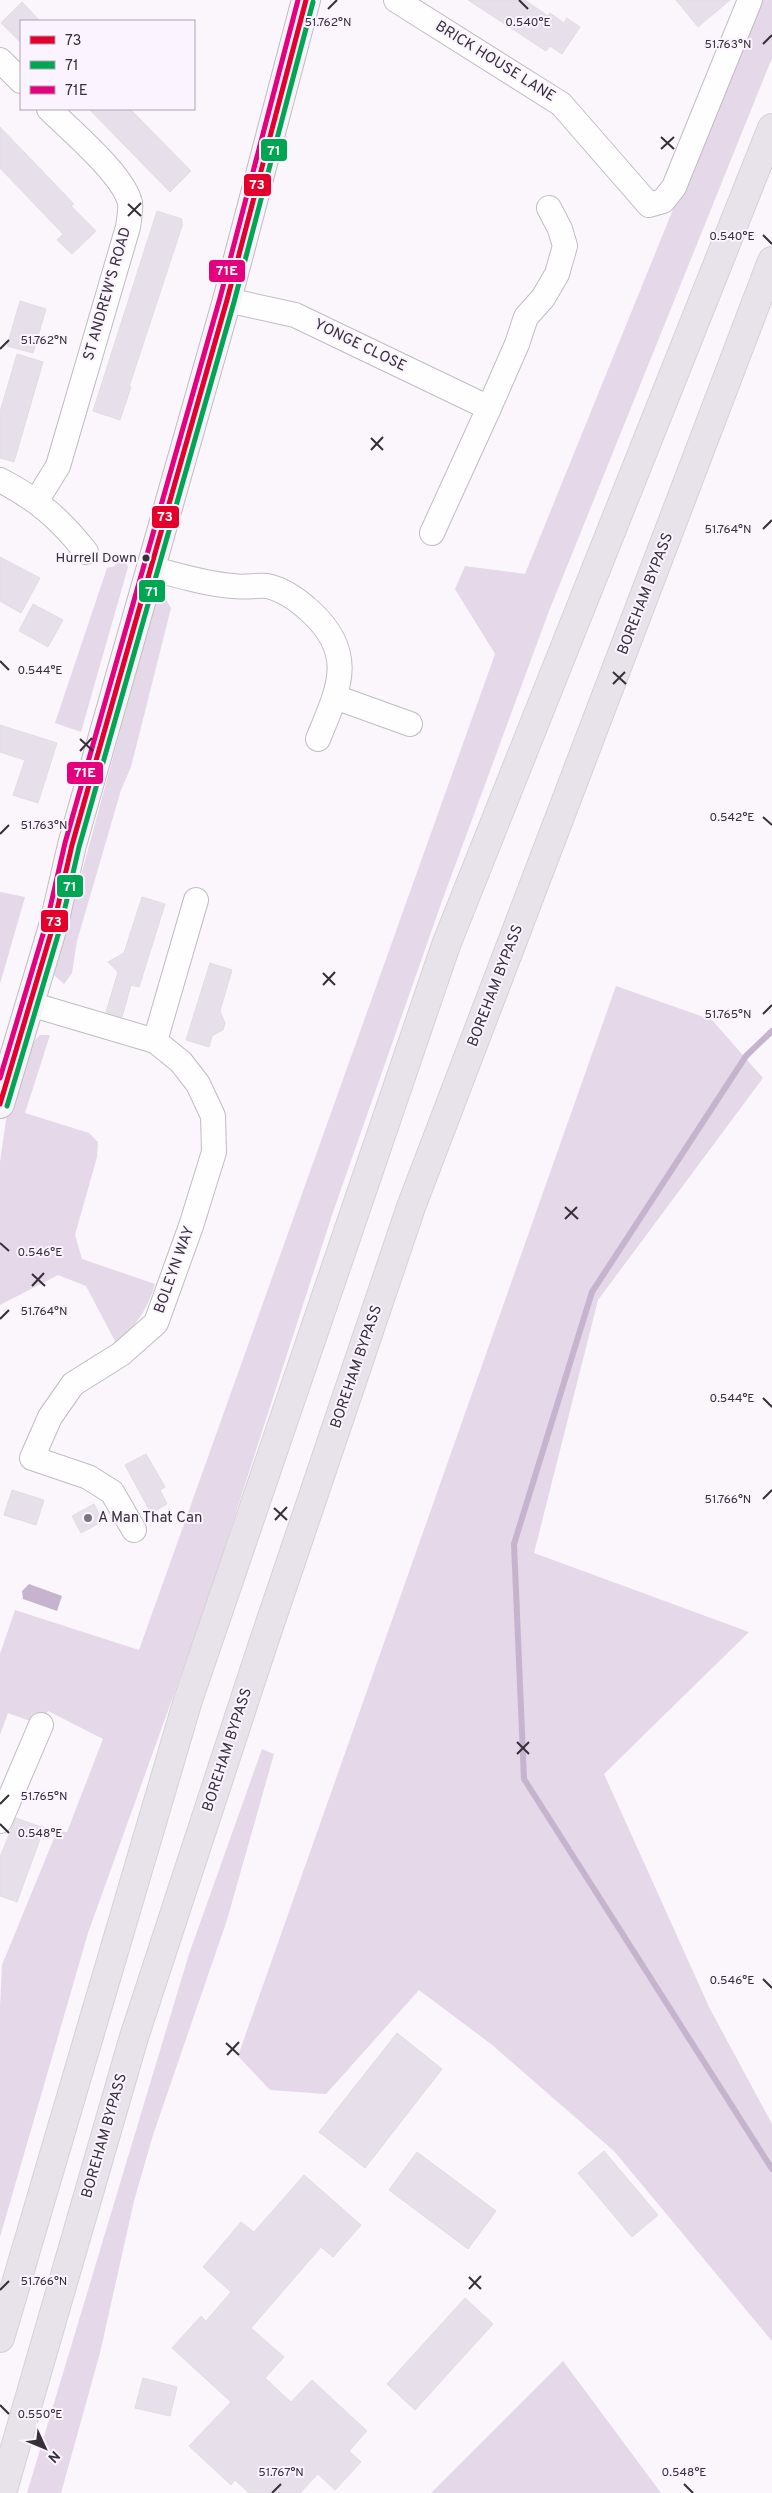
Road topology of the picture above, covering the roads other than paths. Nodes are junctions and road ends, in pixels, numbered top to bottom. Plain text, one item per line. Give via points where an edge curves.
1 (306, 0) edge
2 (396, 0) edge
3 (750, 0) edge
4 (0, 60) edge
5 (20, 80) edge
6 (49, 110) edge
7 (772, 128) edge
8 (549, 208) dead end
9 (772, 261) edge
10 (226, 300) junction
11 (489, 408) junction
12 (0, 480) edge
13 (37, 500) junction
14 (432, 533) dead end
15 (86, 552) dead end
16 (150, 568) junction
17 (335, 697) junction
18 (410, 724) dead end
19 (318, 739) dead end
20 (196, 900) dead end
21 (30, 1004) junction
22 (155, 1041) junction
23 (0, 1104) edge
24 (134, 1530) dead end
25 (41, 1725) dead end
26 (0, 1821) edge
27 (0, 2338) edge
28 (2, 2493) edge

1 - 10 main road
2 - 3 street, BRICK HOUSE LANE via 561,104 650,205 663,201 674,187
4 - 5 street
6 - 13 street, ST ANDREW'S ROAD via 124,187 130,204 128,227 58,466
7 - 27 highway via 446,945 188,1700
8 - 11 street via 565,246 557,274 543,298 526,317
9 - 28 highway, BOREHAM BYPASS via 411,1207 134,2037
10 - 11 street, YONGE CLOSE via 295,315
10 - 16 main road
11 - 14 street
12 - 13 street
13 - 15 street
16 - 17 street via 233,586 268,586 299,601 332,636 339,650 339,687
16 - 21 main road
17 - 18 street
17 - 19 street
20 - 22 street
21 - 22 street, BOLEYN WAY
21 - 23 main road
22 - 24 street, BOLEYN WAY via 181,1062 198,1084 213,1116 214,1152 156,1323 121,1354 73,1384 50,1417 32,1458 88,1477 112,1492
25 - 26 street

